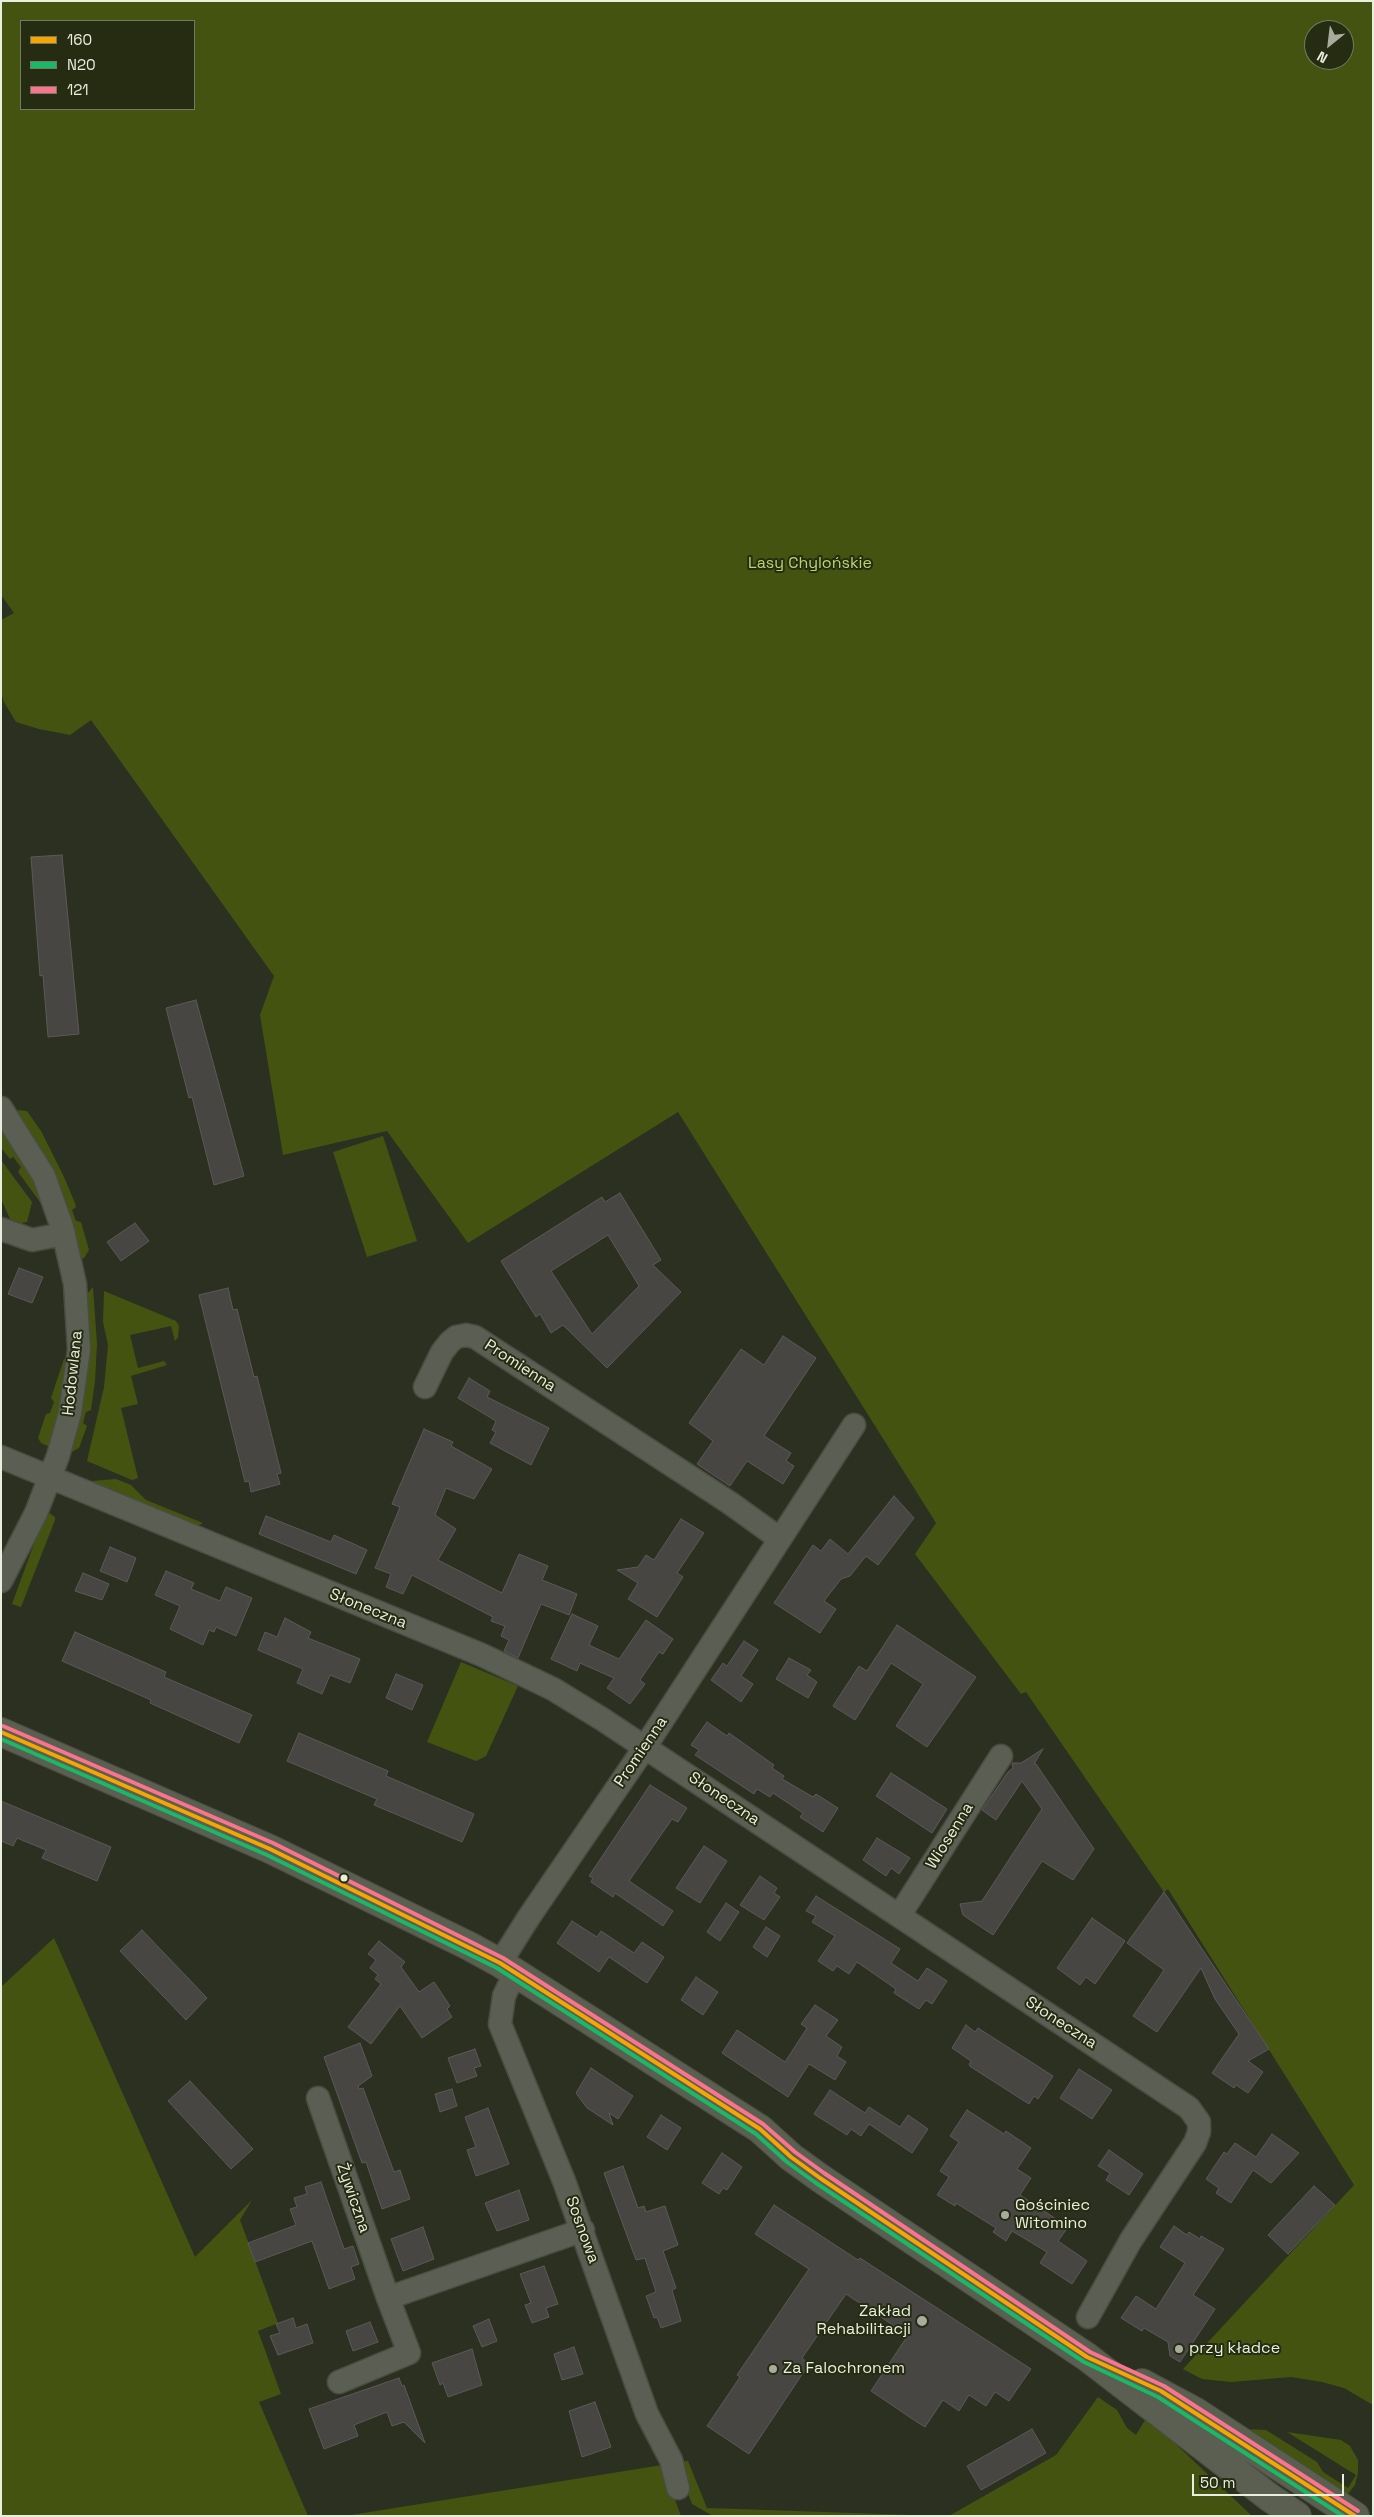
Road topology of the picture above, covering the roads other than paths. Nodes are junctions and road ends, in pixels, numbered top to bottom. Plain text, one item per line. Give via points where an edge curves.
1 (1, 1108) edge
2 (1, 1229) edge
3 (64, 1234) junction
4 (425, 1387) dead end
5 (854, 1425) dead end
6 (1, 1457) edge
7 (50, 1478) junction
8 (780, 1539) junction
9 (1, 1581) edge
10 (1, 1732) edge
11 (646, 1747) junction
12 (1001, 1756) dead end
13 (899, 1916) junction
14 (507, 1968) junction
15 (318, 2098) dead end
16 (583, 2230) junction
17 (388, 2298) junction
18 (1088, 2317) dead end
19 (1086, 2357) junction
20 (339, 2382) dead end
21 (678, 2488) dead end
22 (1297, 2516) edge
23 (1355, 2516) edge

1 - 3 street, Hodowlana via 44,1176
2 - 3 street via 32,1240
3 - 7 street, Hodowlana via 75,1284 79,1350 70,1413
4 - 8 street, Promienna via 450,1342 456,1337 475,1337 730,1502
5 - 8 street, Promienna
6 - 7 street, Słoneczna
7 - 9 street, Hodowlana
7 - 11 street, Słoneczna via 505,1665 553,1689
8 - 11 street, Promienna
10 - 14 main road via 270,1849 470,1946
11 - 13 street, Słoneczna
11 - 14 street, Promienna via 524,1924
12 - 13 street, Wiosenna
13 - 18 street, Słoneczna via 1189,2108 1199,2122 1195,2143 1132,2240
14 - 16 street, Sosnowa via 500,2024
14 - 19 main road via 752,2124 798,2162
15 - 17 street, Żywiczna
16 - 17 street
16 - 21 street, Sosnowa via 647,2414 671,2460
17 - 20 street, Żywiczna via 409,2353
19 - 22 main road
19 - 23 main road via 1160,2391 1196,2412

